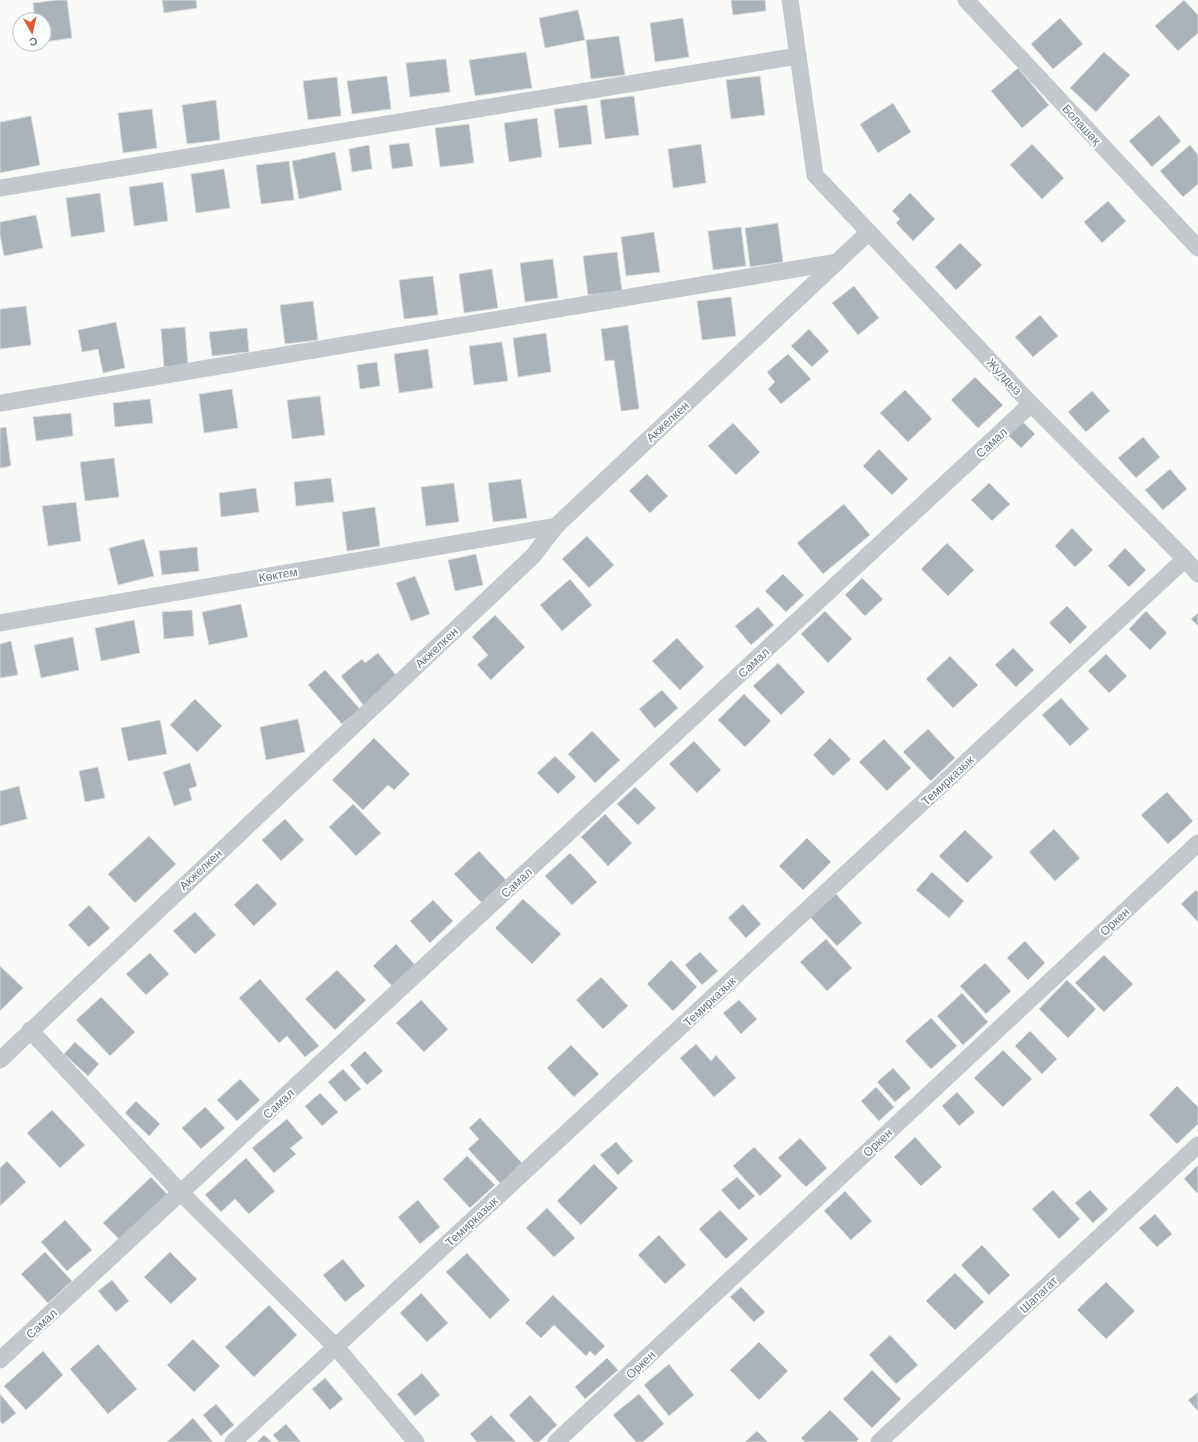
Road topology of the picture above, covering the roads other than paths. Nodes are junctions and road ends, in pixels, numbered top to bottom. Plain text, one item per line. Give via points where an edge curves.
1 (790, 0) edge
2 (966, 0) edge
3 (798, 56) junction
4 (0, 188) edge
5 (869, 232) junction
6 (1198, 248) edge
7 (837, 262) junction
8 (0, 403) edge
9 (1032, 404) junction
10 (556, 526) junction
11 (1185, 560) junction
12 (1198, 574) edge
13 (0, 623) edge
14 (1198, 843) edge
15 (30, 1030) junction
16 (0, 1060) edge
17 (1198, 1145) edge
18 (181, 1193) junction
19 (336, 1346) junction
20 (0, 1360) edge
21 (233, 1442) edge
22 (416, 1442) edge
23 (556, 1442) edge
24 (878, 1442) edge

1 - 3 street
2 - 6 street, Болашақ
3 - 4 street
3 - 5 street, Жулдыз via 816,176
5 - 7 street, Акжелкен
5 - 9 street, Жулдыз
7 - 8 street
7 - 10 street, Акжелкен
9 - 11 street, Жулдыз
9 - 18 street, Самал
10 - 13 street, Көктем
10 - 15 street, Акжелкен via 533,556
11 - 12 street, Жулдыз
11 - 19 street, Темирказык
14 - 23 street, Оркен
15 - 16 street, Акжелкен
15 - 18 street
17 - 24 street, Шапагат
18 - 19 street
18 - 20 street, Самал
19 - 21 street, Темирказык
19 - 22 street

